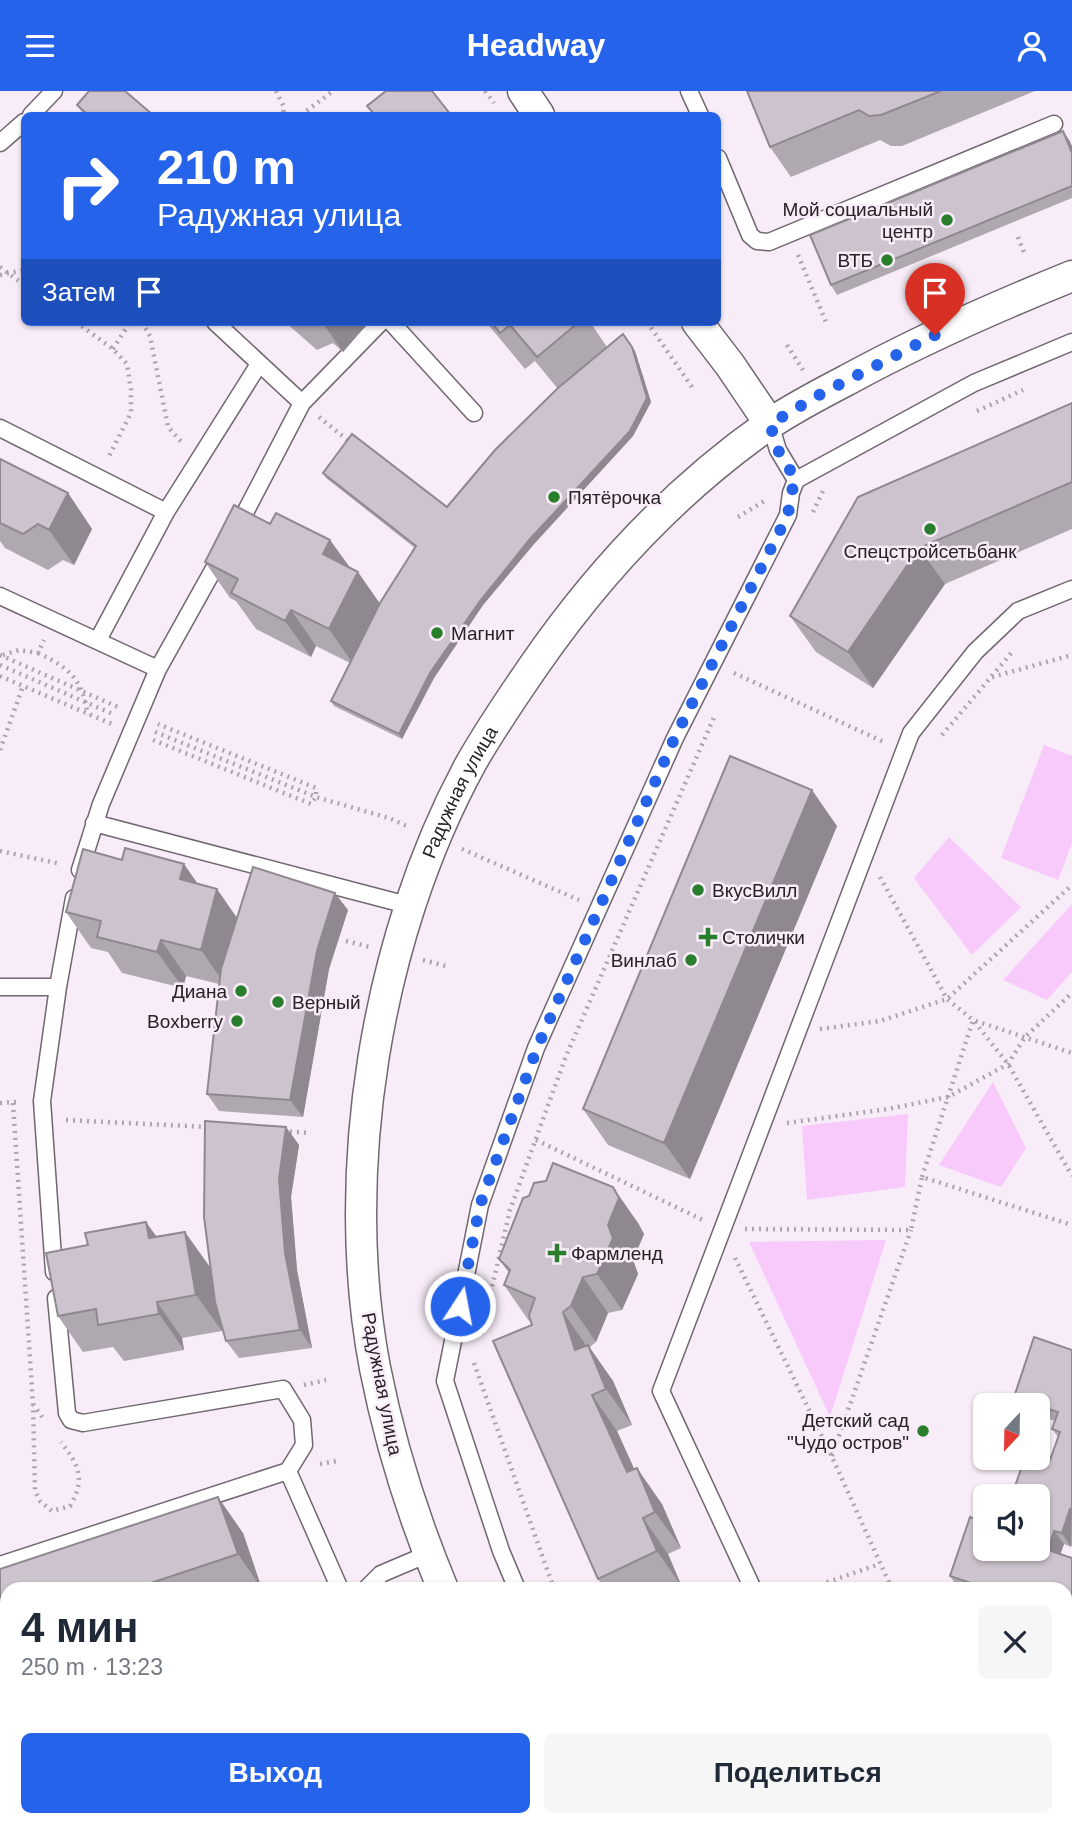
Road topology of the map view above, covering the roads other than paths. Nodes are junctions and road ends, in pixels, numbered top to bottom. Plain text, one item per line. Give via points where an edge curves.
1 (54, 91) edge
2 (523, 91) edge
3 (690, 91) edge
4 (34, 112) edge
5 (537, 112) edge
6 (699, 112) edge
7 (1054, 124) dead end
8 (721, 165) edge
9 (1072, 276) edge
10 (219, 326) edge
11 (377, 326) edge
12 (395, 326) edge
13 (700, 326) edge
14 (1072, 342) edge
15 (259, 364) junction
16 (302, 403) junction
17 (474, 412) dead end
18 (770, 424) junction
19 (0, 428) edge
20 (796, 480) junction
21 (166, 512) junction
22 (1072, 589) edge
23 (0, 596) edge
24 (98, 640) junction
25 (158, 669) junction
26 (94, 823) junction
27 (411, 906) junction
28 (58, 986) junction
29 (0, 987) edge
30 (288, 1471) junction
31 (428, 1554) junction
32 (0, 1565) edge
33 (337, 1582) edge
34 (373, 1582) edge
35 (440, 1582) edge
36 (514, 1582) edge
37 (750, 1582) edge

1 - 4 lane
2 - 5 street
3 - 6 lane
7 - 8 lane via 762,243 753,238
9 - 18 street, Радужная улица via 982,312 887,358
10 - 15 lane
11 - 16 lane
12 - 17 lane
13 - 18 street
14 - 20 lane via 974,383
15 - 16 lane
15 - 21 lane
16 - 25 lane
18 - 20 lane via 778,450
18 - 27 street, Радужная улица via 677,498 583,598 517,689 469,768
19 - 21 lane
20 - 36 lane via 788,515 675,737 537,1048 480,1205 445,1381
21 - 24 lane
22 - 37 lane via 1018,611 975,652 911,733 661,1391
23 - 24 lane
24 - 25 lane
25 - 26 lane
26 - 27 lane
26 - 28 lane via 80,869
27 - 31 street, Радужная улица via 387,989 370,1086 362,1222 375,1366 396,1459
28 - 29 lane
28 - 30 lane via 41,1118 67,1413 71,1420 83,1423 283,1389 302,1420 304,1445
30 - 32 lane
30 - 33 lane
31 - 34 lane
31 - 35 street, Радужная улица

